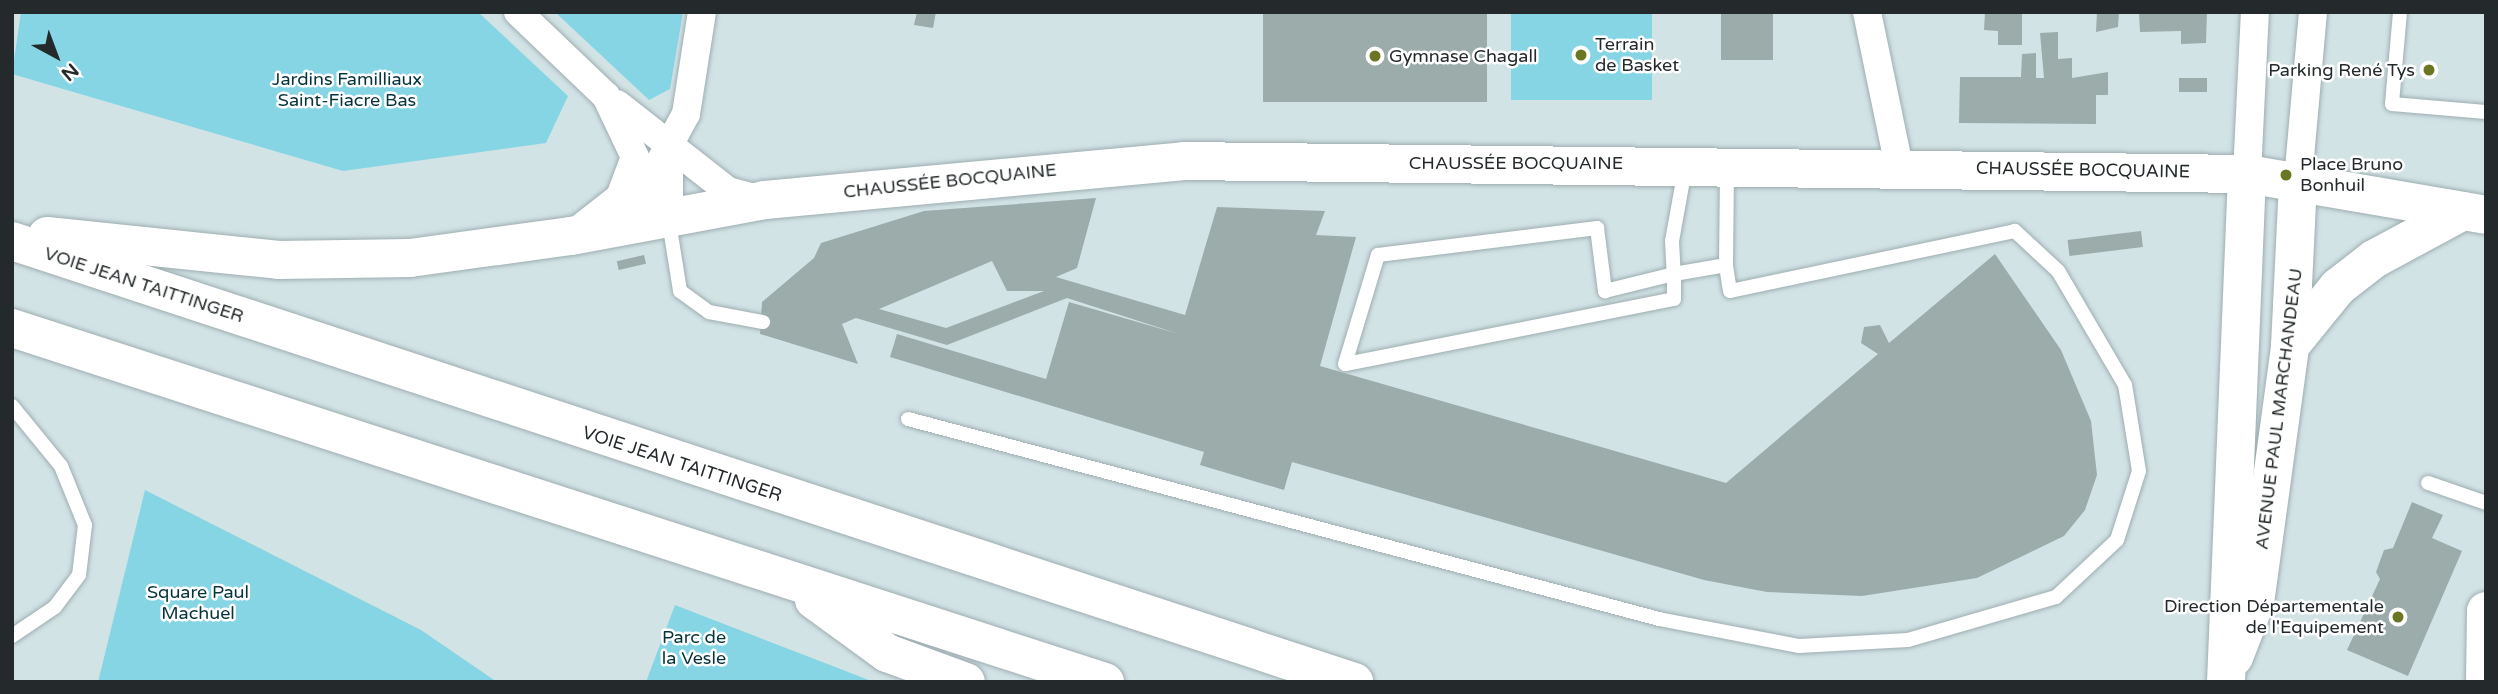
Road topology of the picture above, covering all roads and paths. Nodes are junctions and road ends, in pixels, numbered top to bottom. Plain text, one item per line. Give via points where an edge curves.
1 (518, 12) edge
2 (702, 12) edge
3 (1867, 12) edge
4 (2255, 12) edge
5 (2313, 12) edge
6 (2400, 12) edge
7 (606, 96) junction
8 (2486, 112) edge
9 (669, 141) junction
10 (1686, 164) junction
11 (1728, 165) junction
12 (1899, 166) junction
13 (2247, 174) junction
14 (2298, 180) junction
15 (765, 201) junction
16 (2478, 219) edge
17 (669, 222) junction
18 (12, 232) edge
19 (571, 236) junction
20 (12, 241) edge
21 (1726, 265) junction
22 (1674, 274) junction
23 (763, 321) dead end
24 (12, 328) edge
25 (2290, 346) junction
26 (12, 406) edge
27 (908, 419) dead end
28 (2428, 483) dead end
29 (2486, 503) edge
30 (786, 580) junction
31 (2486, 611) edge
32 (12, 636) edge
33 (2226, 678) edge
34 (966, 682) edge
35 (1105, 682) edge
36 (1354, 682) edge
37 (2484, 682) edge

1 - 7 street
2 - 9 street via 686,114
3 - 12 street
4 - 13 street, AVENUE PAUL MARCHANDEAU
5 - 14 street, AVENUE PAUL MARCHANDEAU
6 - 8 lane via 2392,104
7 - 9 street
7 - 19 street via 635,158 621,197
9 - 15 street via 728,191
9 - 17 street
9 - 19 street via 634,210
10 - 11 main road, CHAUSSÉE BOCQUAINE
10 - 15 main road, CHAUSSÉE BOCQUAINE via 1184,161
10 - 22 lane via 1672,241
11 - 12 main road, CHAUSSÉE BOCQUAINE
11 - 21 lane
12 - 13 main road, CHAUSSÉE BOCQUAINE
13 - 14 main road, CHAUSSÉE BOCQUAINE
13 - 33 main road, AVENUE PAUL MARCHANDEAU
14 - 16 main road, CHAUSSÉE BOCQUAINE
14 - 25 main road, AVENUE PAUL MARCHANDEAU
15 - 17 main road, CHAUSSÉE BOCQUAINE
16 - 25 main road via 2365,266 2338,287
17 - 19 main road, CHAUSSÉE BOCQUAINE
17 - 23 lane via 680,291 709,312
18 - 19 main road, CHAUSSÉE BOCQUAINE via 279,260 410,258
20 - 36 main road, VOIE JEAN TAITTINGER
21 - 22 lane
21 - 27 lane via 1730,291 2015,231 2058,271 2125,385 2138,471 2117,540 2056,597 1908,640 1799,646 1659,619
22 - 22 lane via 1605,291 1597,228 1378,255 1345,365 1674,299
24 - 30 main road
25 - 33 main road, AVENUE PAUL MARCHANDEAU via 2255,603
26 - 32 lane via 61,466 85,524 79,575 55,607
28 - 29 lane
30 - 34 main road via 887,653
30 - 35 main road
31 - 37 main road

